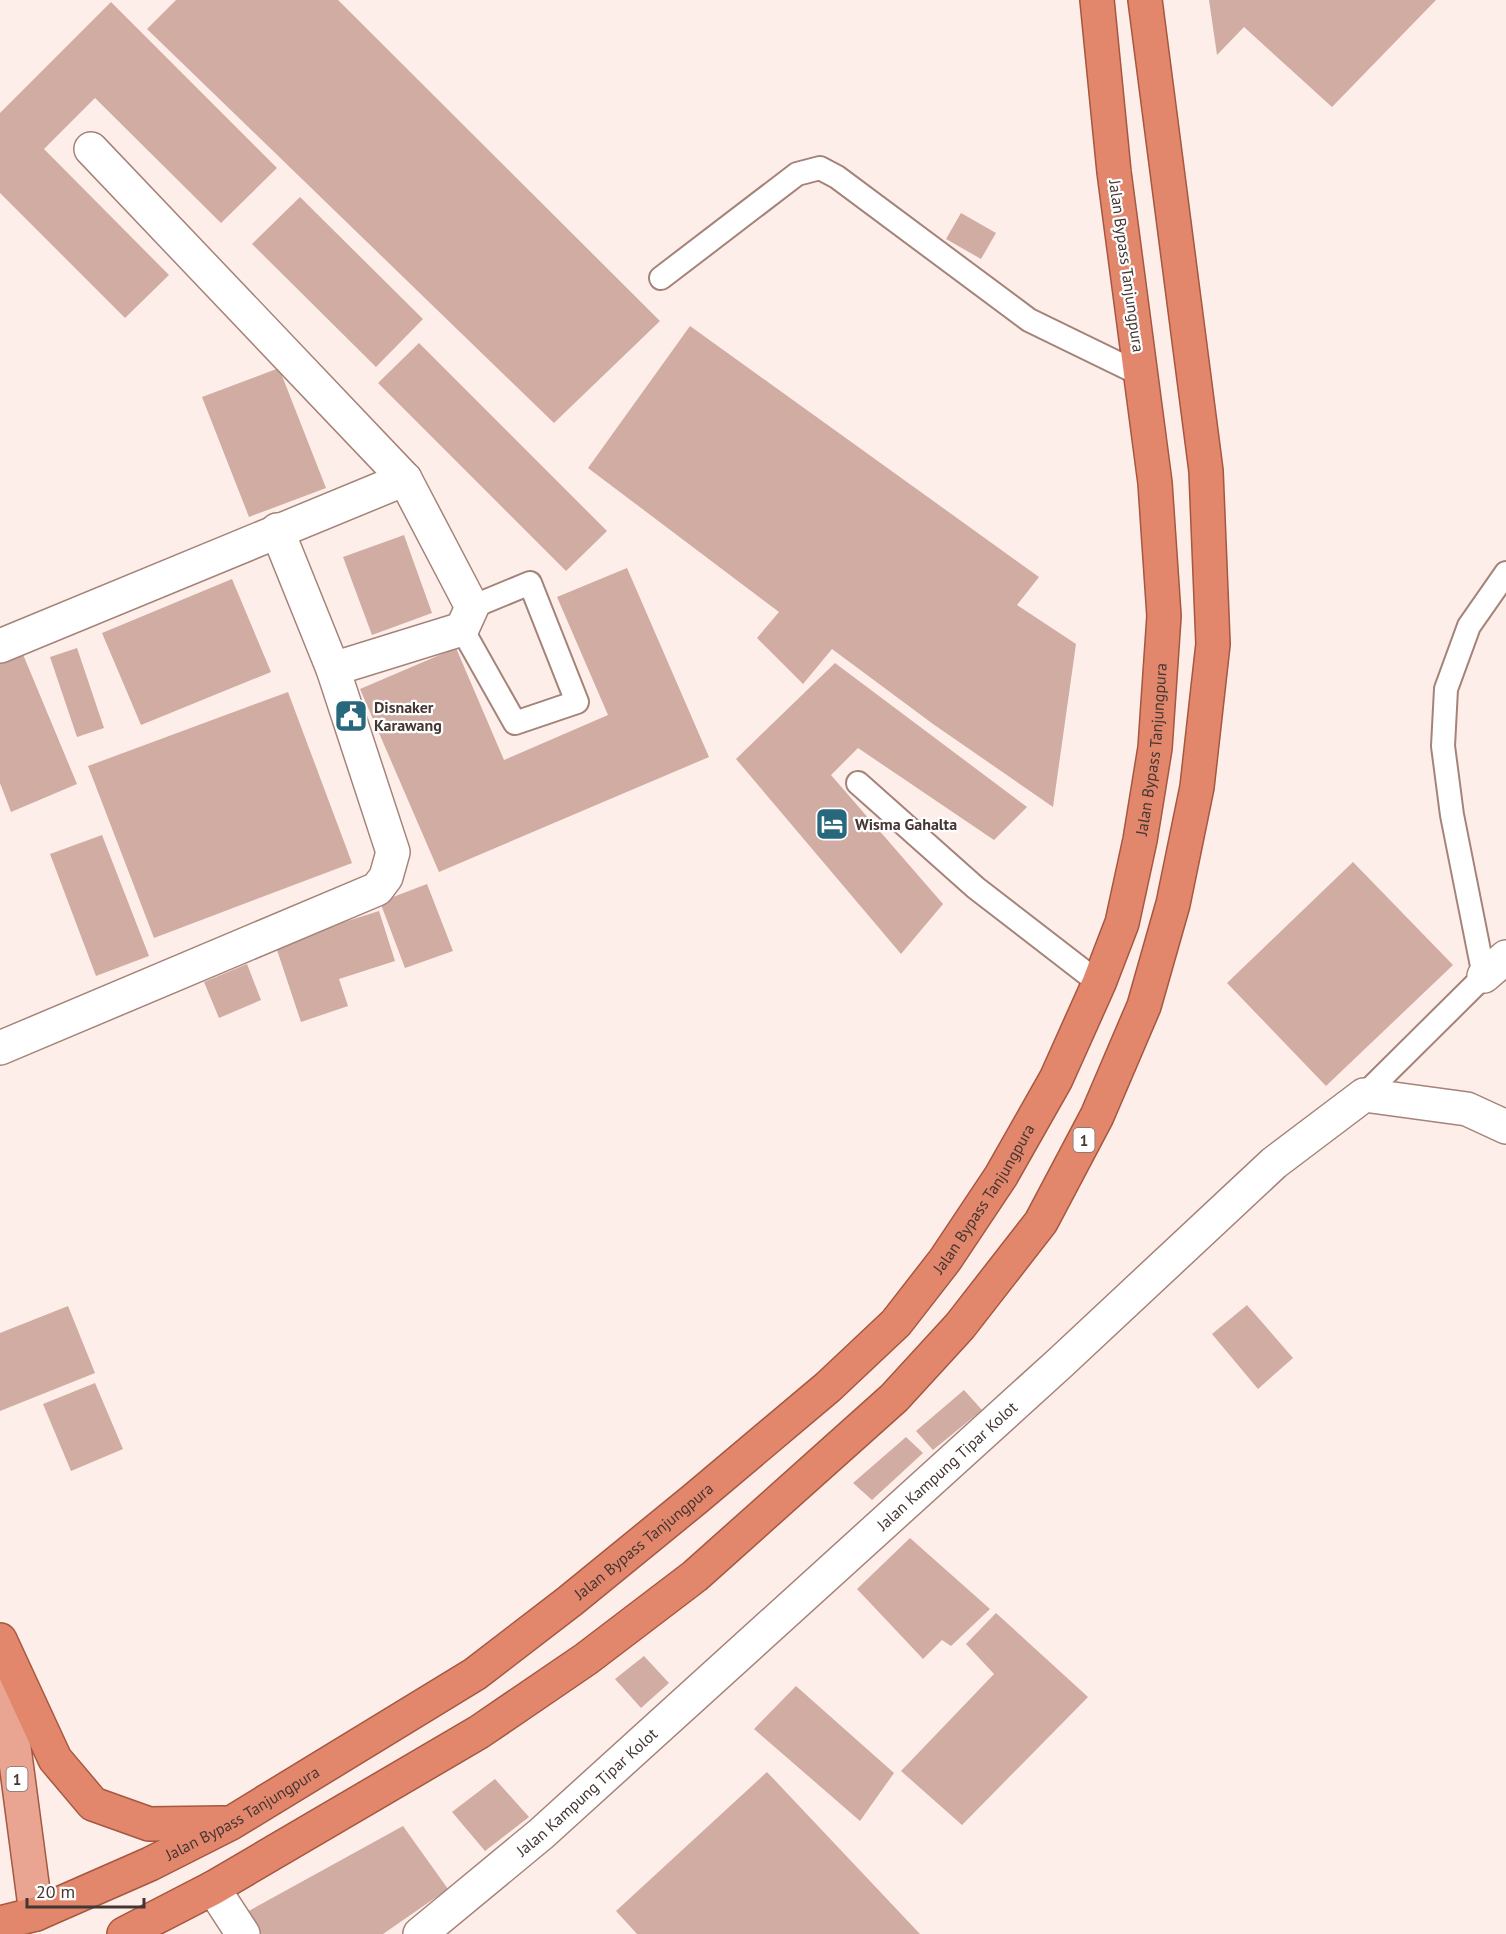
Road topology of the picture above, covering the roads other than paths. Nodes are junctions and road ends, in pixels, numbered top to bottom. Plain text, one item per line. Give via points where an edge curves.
1 (1097, 0) edge
2 (1145, 0) edge
3 (91, 148) dead end
4 (661, 278) dead end
5 (1142, 375) junction
6 (405, 479) junction
7 (277, 530) junction
8 (1506, 573) edge
9 (466, 618) junction
10 (0, 646) edge
11 (333, 669) junction
12 (858, 783) dead end
13 (1495, 966) edge
14 (1099, 983) junction
15 (0, 1048) edge
16 (1364, 1095) junction
17 (1506, 1126) edge
18 (0, 1642) edge
19 (231, 1823) junction
20 (213, 1888) junction
21 (0, 1923) edge
22 (38, 1924) edge
23 (124, 1934) edge
24 (160, 1934) edge
25 (243, 1934) edge
26 (420, 1934) edge

1 - 5 highway, Jalan Bypass Tanjungpura via 1114,172
2 - 20 highway, 1 via 1206,471 1213,644 1197,788 1173,904 1144,1006 1097,1116 1041,1222 960,1326 894,1398 696,1576 586,1659 479,1732
3 - 6 street
4 - 5 lane via 797,174 820,168 1029,320
5 - 14 highway, Jalan Bypass Tanjungpura via 1155,483 1164,616 1155,748 1122,923
6 - 7 street
6 - 9 street
7 - 10 street
7 - 11 street
8 - 13 lane via 1469,626 1446,689 1443,746 1452,814
9 - 9 lane via 530,583 577,702 514,723
9 - 11 street
11 - 15 street via 393,852 386,877 377,889
12 - 14 lane via 976,888
13 - 16 lane
14 - 19 highway, Jalan Bypass Tanjungpura via 1056,1079 1001,1176 945,1260 896,1323 828,1387 695,1499 475,1674
16 - 17 street via 1467,1110
16 - 26 street, Jalan Kampung Tipar Kolot via 1274,1163 576,1803
18 - 19 highway via 55,1759 93,1803 149,1824
18 - 22 main road, 1
19 - 22 highway, Jalan Bypass Tanjungpura
20 - 23 highway, 1
20 - 24 highway
20 - 25 street
21 - 22 highway, Jalan Bypass Tanjungpura

